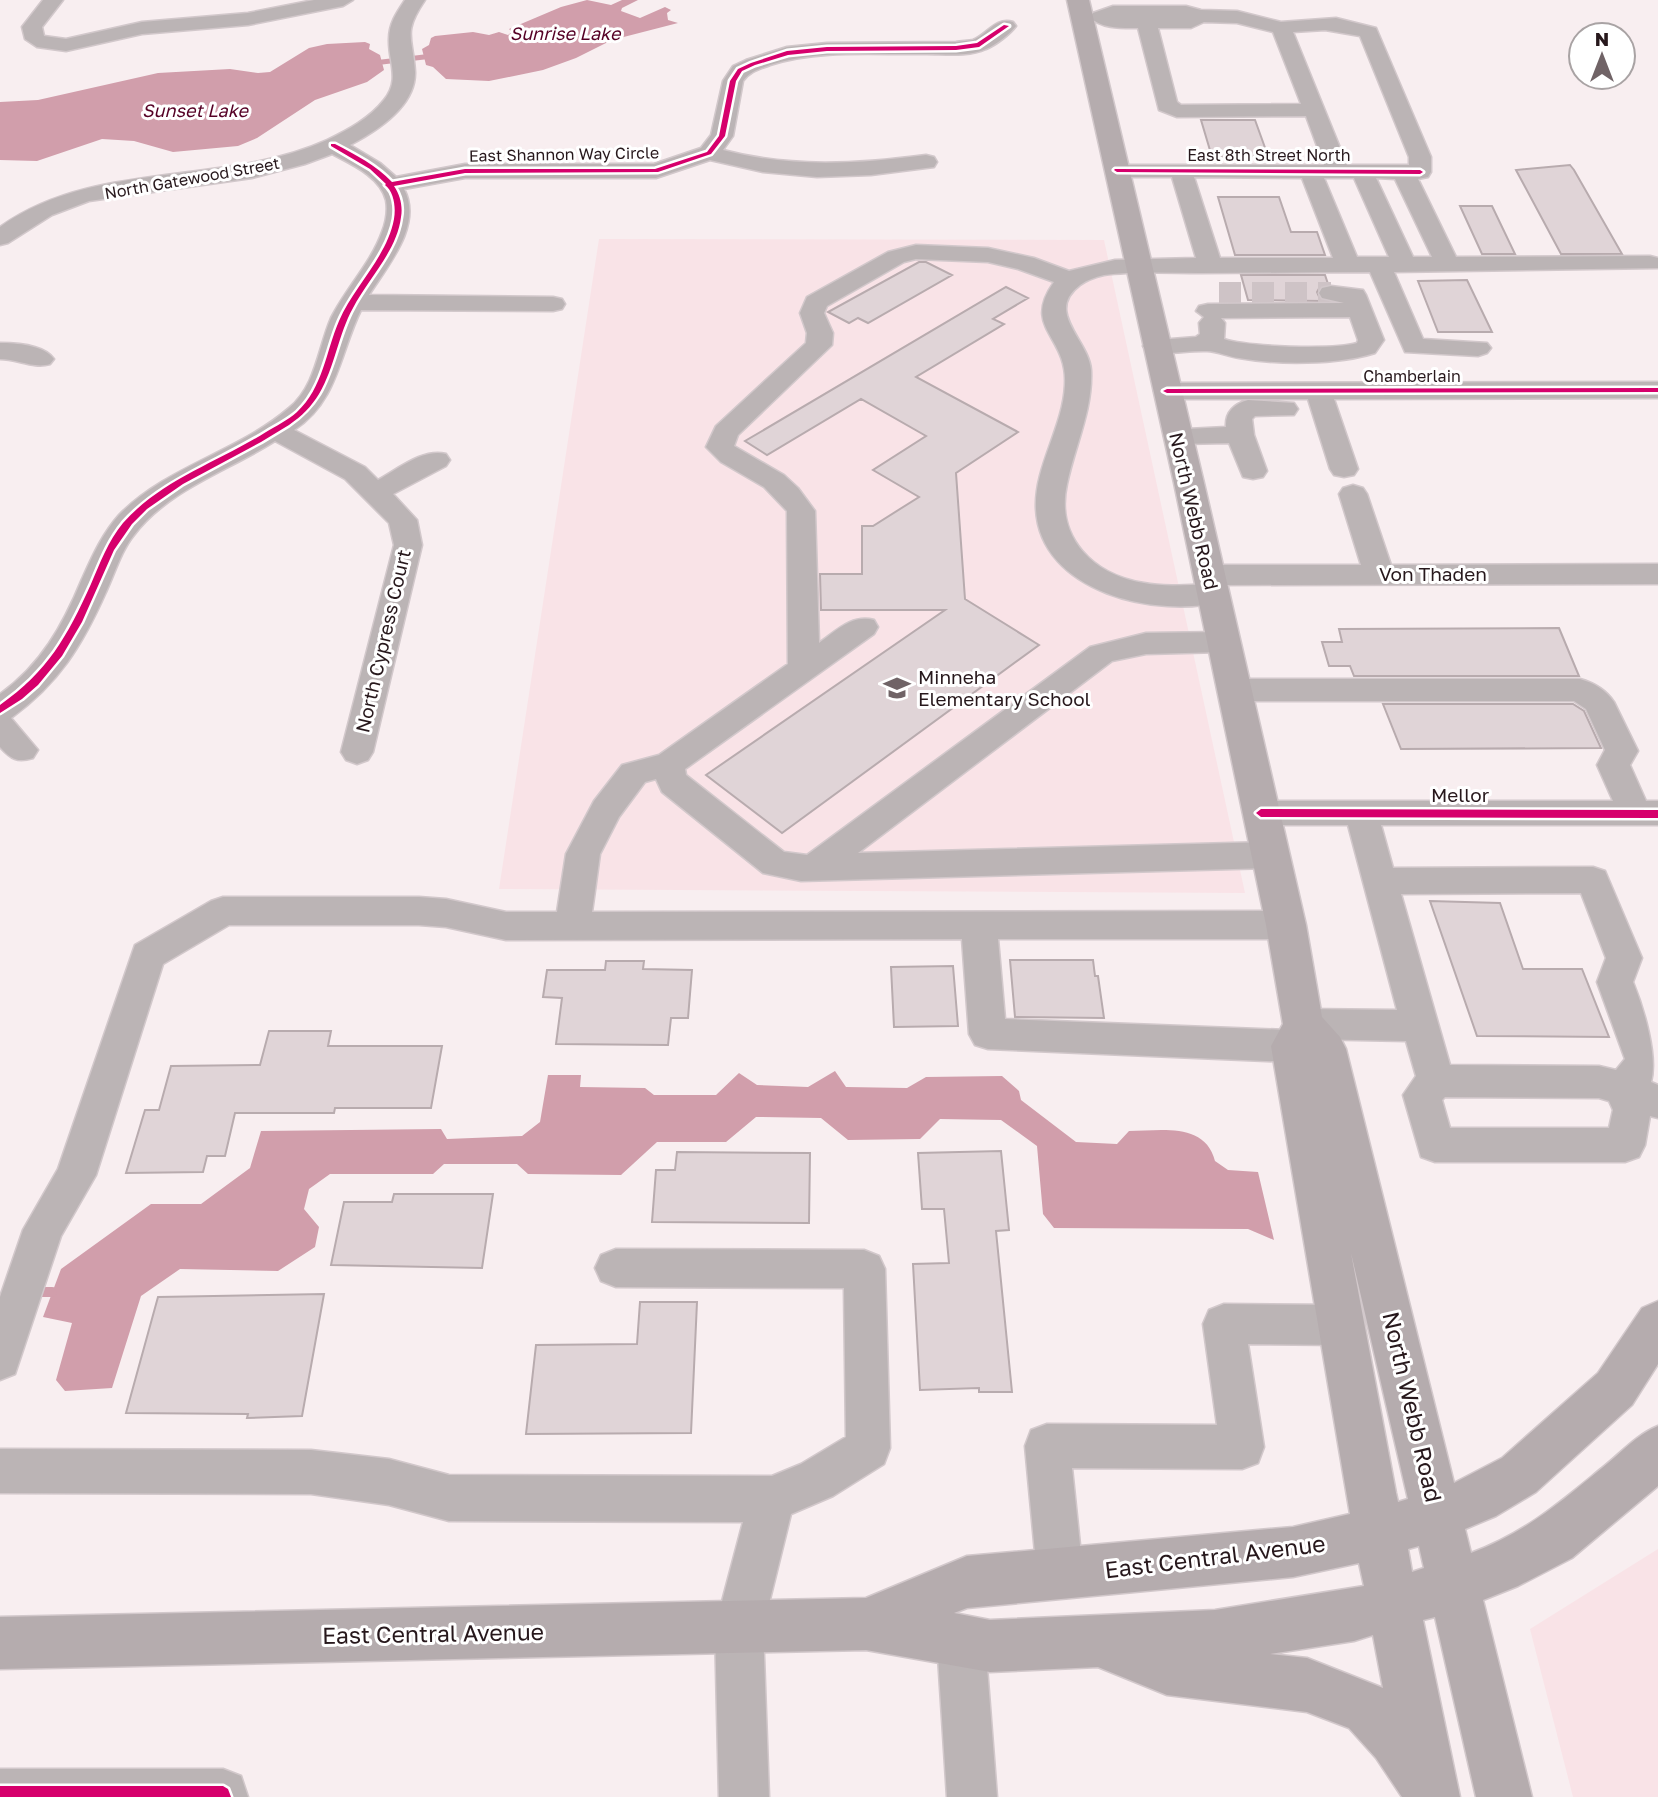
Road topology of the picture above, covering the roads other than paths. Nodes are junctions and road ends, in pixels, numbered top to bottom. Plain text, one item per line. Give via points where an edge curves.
1 (53, 0) edge
2 (343, 0) edge
3 (415, 0) edge
4 (1086, 11) edge
5 (1200, 16) junction
6 (1146, 22) junction
7 (1006, 26) dead end
8 (1281, 28) junction
9 (1313, 110) junction
10 (333, 145) junction
11 (709, 153) junction
12 (926, 162) dead end
13 (1117, 170) junction
14 (1338, 172) junction
15 (1362, 172) junction
16 (1412, 172) junction
17 (1184, 180) junction
18 (1314, 181) junction
19 (388, 185) junction
20 (0, 238) edge
21 (1650, 263) dead end
22 (1447, 264) junction
23 (1203, 265) junction
24 (1348, 265) junction
25 (1379, 265) junction
26 (1405, 265) junction
27 (1137, 266) junction
28 (1070, 280) junction
29 (1210, 299) junction
30 (352, 302) junction
31 (553, 304) dead end
32 (1206, 341) junction
33 (1156, 346) junction
34 (1478, 348) dead end
35 (0, 351) edge
36 (41, 359) dead end
37 (1167, 391) junction
38 (1654, 397) edge
39 (1321, 400) junction
40 (274, 430) junction
41 (1240, 435) junction
42 (1178, 436) junction
43 (436, 460) dead end
44 (1253, 471) dead end
45 (376, 492) junction
46 (1379, 574) junction
47 (1658, 574) edge
48 (1211, 585) junction
49 (863, 627) dead end
50 (1223, 642) junction
51 (804, 671) junction
52 (1234, 690) junction
53 (0, 710) edge
54 (0, 726) edge
55 (22, 750) dead end
56 (356, 752) dead end
57 (669, 764) junction
58 (1261, 813) junction
59 (1361, 813) junction
60 (1647, 813) edge
61 (1270, 855) junction
62 (814, 868) junction
63 (1380, 881) junction
64 (573, 925) junction
65 (979, 925) junction
66 (1286, 925) junction
67 (1420, 1026) junction
68 (1298, 1035) junction
69 (1436, 1081) junction
70 (1638, 1089) edge
71 (616, 1268) dead end
72 (1658, 1323) edge
73 (1341, 1325) junction
74 (0, 1360) edge
75 (1658, 1450) edge
76 (0, 1471) edge
77 (772, 1499) junction
78 (1438, 1515) junction
79 (1379, 1533) junction
80 (1060, 1574) junction
81 (1455, 1585) junction
82 (1393, 1604) junction
83 (866, 1624) junction
84 (739, 1629) junction
85 (961, 1641) junction
86 (1097, 1642) junction
87 (0, 1643) edge
88 (0, 1794) edge
89 (1432, 1794) edge
90 (223, 1796) edge
91 (744, 1797) edge
92 (972, 1797) edge
93 (1504, 1797) edge

1 - 2 street via 32,27 35,39 66,45 142,28 248,19
3 - 10 street, North Gatewood Street via 402,20 399,41 405,79 394,102 359,132
4 - 5 street
4 - 6 street via 1117,22
4 - 13 main road, North Webb Road
5 - 6 street via 1191,22
5 - 8 street via 1237,17
6 - 9 street via 1167,105 1177,111
7 - 11 street via 979,45 827,49 788,53 753,64 740,70 733,81 722,136
8 - 9 street
8 - 16 street via 1353,25 1369,32 1420,157
9 - 14 street
10 - 19 street via 360,159
10 - 20 street, North Gatewood Street via 263,169 117,200 60,203
11 - 12 street via 779,169 864,171
11 - 19 street, East Shannon Way Circle via 656,171 465,170
13 - 17 street, East 8th Street North
13 - 27 main road, North Webb Road
14 - 15 street, East 8th Street North
14 - 18 street, East 8th Street North
15 - 16 street, East 8th Street North
15 - 26 street
16 - 22 street
17 - 18 street, East 8th Street North
17 - 23 street
18 - 24 street
19 - 30 street via 398,203 393,239
21 - 22 street
22 - 26 street
23 - 24 street
23 - 27 street
23 - 29 street
24 - 25 street
25 - 26 street
25 - 34 street via 1415,348
27 - 28 street via 1094,270
27 - 33 main road, North Webb Road
28 - 48 street, Von Thaden via 1053,307 1078,370 1078,392 1052,488 1050,519 1055,536 1074,562 1134,592
28 - 51 street via 988,255 916,252 896,257 816,302 811,313 820,333 819,345 726,432 720,447 733,461 761,472 788,492 801,511
29 - 32 street via 1213,336
29 - 32 street via 1339,302 1354,295 1371,340 1366,348 1353,352 1225,350
30 - 31 street
30 - 40 street via 328,370 302,411
32 - 33 street
33 - 37 main road, North Webb Road
35 - 36 street
37 - 39 street, Chamberlain
37 - 42 main road, North Webb Road
38 - 39 street, Chamberlain
39 - 41 street via 1248,408 1239,418
39 - 46 street
40 - 45 street, North Cypress Court via 355,473
40 - 53 street via 164,492 129,521 111,546 58,660 28,691
41 - 42 street
41 - 44 street
42 - 48 main road, North Webb Road
43 - 45 street
45 - 56 street, North Cypress Court via 403,520 408,545
46 - 47 street, Von Thaden
46 - 48 street, Von Thaden
48 - 50 main road, North Webb Road
49 - 51 street
50 - 52 main road, North Webb Road
50 - 62 street via 1133,646 1101,654
51 - 57 street
52 - 58 main road, North Webb Road
52 - 60 street via 1580,690 1598,702 1622,751 1613,765
54 - 55 street
57 - 62 street via 674,783 775,864
57 - 64 street via 634,772 606,810 583,855
58 - 59 street, Mellor
58 - 61 main road, North Webb Road
59 - 60 street, Mellor
59 - 63 street
61 - 62 street
61 - 66 main road, North Webb Road
63 - 67 street
63 - 70 street via 1593,880 1624,958 1605,1006
64 - 65 street
64 - 74 street via 506,926 412,911 222,911 148,955 76,1175 43,1230
65 - 66 street
65 - 68 street via 988,1034
66 - 68 main road, North Webb Road
67 - 68 street
67 - 69 street
68 - 73 main road, North Webb Road
68 - 78 main road, North Webb Road via 1325,1049
69 - 70 street via 1599,1082
69 - 70 street via 1422,1095 1435,1144 1625,1145
71 - 77 street via 864,1269 867,1448 817,1480
72 - 78 main road, East Central Avenue via 1615,1389 1519,1475
73 - 79 main road, North Webb Road
73 - 80 street via 1224,1324 1242,1447 1047,1446
75 - 81 main road, East Central Avenue via 1553,1540
76 - 77 street via 311,1472 389,1482 449,1498
77 - 84 street
78 - 79 main road, East Central Avenue
78 - 81 main road, North Webb Road
79 - 80 main road, East Central Avenue via 1293,1552
79 - 82 main road, North Webb Road
80 - 83 main road, East Central Avenue via 967,1581
81 - 82 main road, East Central Avenue
81 - 93 main road, North Webb Road
82 - 86 main road, East Central Avenue via 1354,1615 1215,1636
82 - 89 main road, North Webb Road
83 - 84 main road, East Central Avenue
83 - 85 main road, East Central Avenue
84 - 87 main road, East Central Avenue
84 - 91 street
85 - 86 main road, East Central Avenue via 990,1646
85 - 92 street
86 - 89 main road via 1167,1668 1307,1685 1367,1708 1395,1739
88 - 90 street

